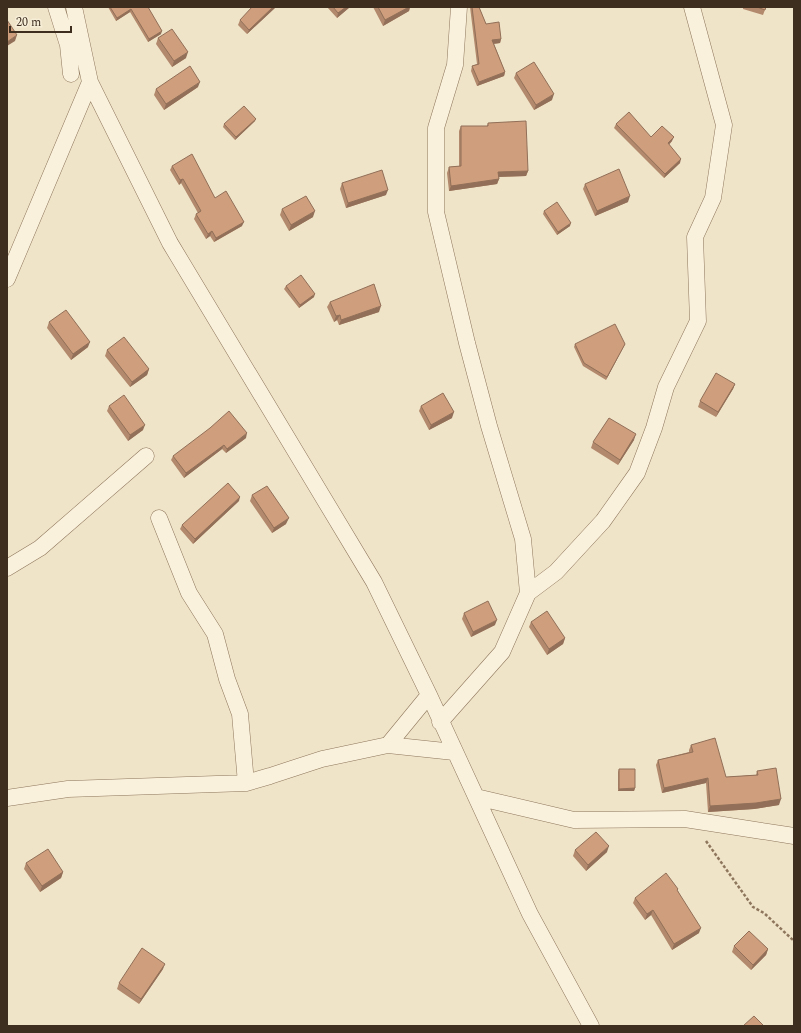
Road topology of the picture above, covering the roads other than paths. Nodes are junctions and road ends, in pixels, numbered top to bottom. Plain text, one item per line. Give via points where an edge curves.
1 (56, 7) edge
2 (74, 7) edge
3 (459, 7) edge
4 (692, 7) edge
5 (71, 74) dead end
6 (90, 82) junction
7 (7, 279) edge
8 (146, 456) dead end
9 (159, 518) dead end
10 (7, 568) edge
11 (528, 593) junction
12 (429, 695) junction
13 (440, 722) junction
14 (388, 745) junction
15 (454, 752) junction
16 (246, 783) junction
17 (476, 797) junction
18 (7, 798) edge
19 (794, 836) edge
20 (591, 1026) edge

1 - 5 street via 68,45
2 - 6 street
3 - 11 street via 455,66 436,128 436,212 489,426 523,539
4 - 11 street via 724,125 713,198 696,237 698,321 666,387 637,473 603,522 556,572
6 - 7 street
6 - 12 street via 170,243 374,582
8 - 10 street via 40,548
9 - 16 street via 189,593 215,634 240,714
11 - 13 street via 502,652
12 - 13 street
12 - 14 street
13 - 15 street
14 - 15 street
14 - 16 street via 322,759
15 - 17 street
16 - 18 street via 68,789
17 - 19 street via 574,820 685,819
17 - 20 street via 530,914

